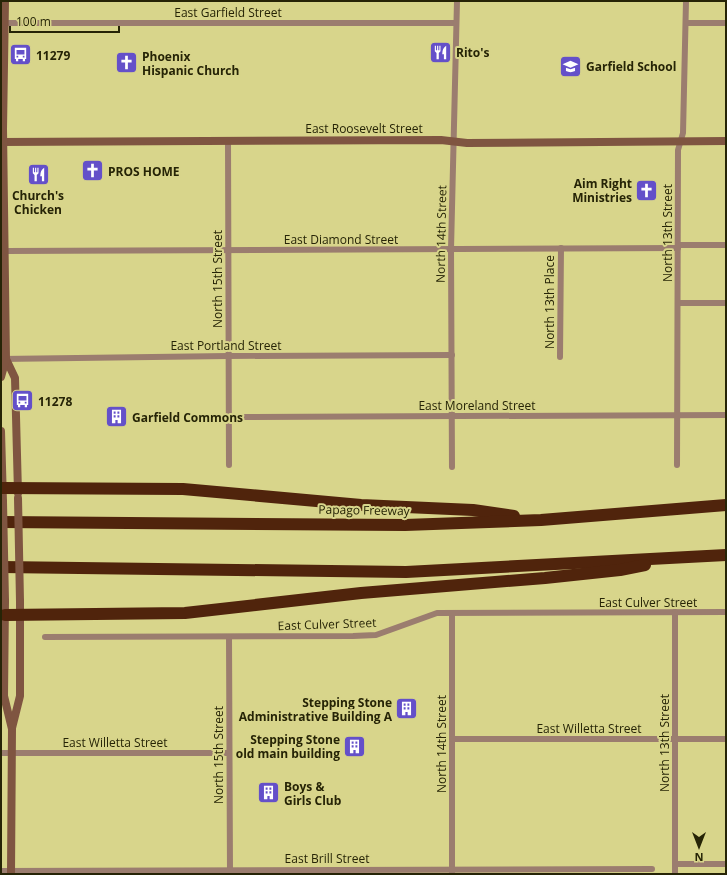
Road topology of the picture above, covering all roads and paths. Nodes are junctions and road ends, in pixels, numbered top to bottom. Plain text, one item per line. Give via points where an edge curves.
1 (5, 1) edge
2 (457, 1) edge
3 (686, 1) edge
4 (726, 22) edge
5 (3, 23) edge
6 (456, 23) junction
7 (686, 23) junction
8 (228, 140) junction
9 (681, 141) junction
10 (726, 141) edge
11 (2, 142) edge
12 (453, 142) junction
13 (726, 245) edge
14 (678, 247) junction
15 (561, 248) junction
16 (451, 249) junction
17 (228, 250) junction
18 (4, 251) junction
19 (678, 303) junction
20 (726, 303) edge
21 (228, 356) junction
22 (452, 356) junction
23 (560, 357) dead end
24 (4, 359) edge
25 (1, 377) edge
26 (677, 415) junction
27 (726, 415) edge
28 (452, 416) junction
29 (229, 417) junction
30 (1, 431) edge
31 (229, 465) dead end
32 (677, 465) dead end
33 (452, 467) dead end
34 (2, 488) junction
35 (18, 492) junction
36 (726, 505) edge
37 (541, 520) junction
38 (1, 522) edge
39 (726, 555) edge
40 (690, 556) junction
41 (1, 567) edge
42 (675, 612) junction
43 (726, 612) edge
44 (452, 613) junction
45 (5, 614) junction
46 (20, 615) junction
47 (45, 637) dead end
48 (229, 637) junction
49 (3, 651) edge
50 (12, 729) junction
51 (452, 739) junction
52 (676, 739) junction
53 (726, 739) edge
54 (229, 752) junction
55 (1, 753) edge
56 (12, 753) junction
57 (676, 864) junction
58 (726, 864) edge
59 (652, 869) dead end
60 (1, 871) edge
61 (452, 871) edge
62 (11, 872) edge
63 (230, 872) edge
64 (675, 874) edge

1 - 5 main road
2 - 6 street, North 14th Street
3 - 7 street, North 13th Street
4 - 7 street
5 - 6 street, East Garfield Street
5 - 11 main road
6 - 12 street, North 14th Street
7 - 9 street, North 13th Street
8 - 11 main road, East Roosevelt Street
8 - 12 main road, East Roosevelt Street
8 - 17 street, North 15th Street
9 - 10 main road, East Roosevelt Street
9 - 12 main road, East Roosevelt Street
9 - 14 street, North 13th Street via 678,150
11 - 18 main road
12 - 16 street, North 14th Street
13 - 14 street, East Diamond Street
14 - 15 street, East Diamond Street
14 - 19 street, North 13th Street
15 - 16 street, East Diamond Street
15 - 23 street, North 13th Place
16 - 17 street, East Diamond Street
16 - 22 street, North 14th Street
17 - 18 street, East Diamond Street
17 - 21 street, North 15th Street
18 - 24 main road
19 - 20 street
19 - 26 street, North 13th Street
21 - 22 street, East Portland Street
21 - 24 street, East Portland Street
21 - 29 street, North 15th Street
22 - 28 street, North 14th Street
24 - 25 main road
24 - 35 main road via 15,378
26 - 27 street, East Moreland Street
26 - 28 street, East Moreland Street
26 - 32 street, North 13th Street
28 - 29 street, East Moreland Street
28 - 33 street, North 14th Street
29 - 31 street, North 15th Street
30 - 34 main road
34 - 35 highway
34 - 45 main road, bridge
35 - 37 highway via 204,490 361,505 473,510
35 - 46 main road, bridge
36 - 37 highway, Papago Freeway
37 - 38 highway, Papago Freeway via 405,525
39 - 40 highway
40 - 41 highway via 406,572
40 - 46 highway via 620,570 361,593 192,612
42 - 43 street, East Culver Street
42 - 44 street, East Culver Street
42 - 52 street, North 13th Street
44 - 48 street, East Culver Street via 436,613 376,635
44 - 51 street, North 14th Street
45 - 46 highway
45 - 49 main road
46 - 50 main road via 20,696
47 - 48 street, East Culver Street
48 - 54 street, North 15th Street
49 - 50 main road via 4,696
50 - 56 main road
51 - 52 street, East Willetta Street
51 - 61 street, North 14th Street
52 - 53 street, East Willetta Street
52 - 57 street, North 13th Street
54 - 56 street, East Willetta Street
54 - 63 street, North 15th Street
55 - 56 street, East Willetta Street
56 - 62 main road
57 - 58 street
57 - 64 street, North 13th Street
59 - 61 street, East Brill Street
60 - 62 street, East Brill Street
61 - 63 street, East Brill Street
62 - 63 street, East Brill Street

